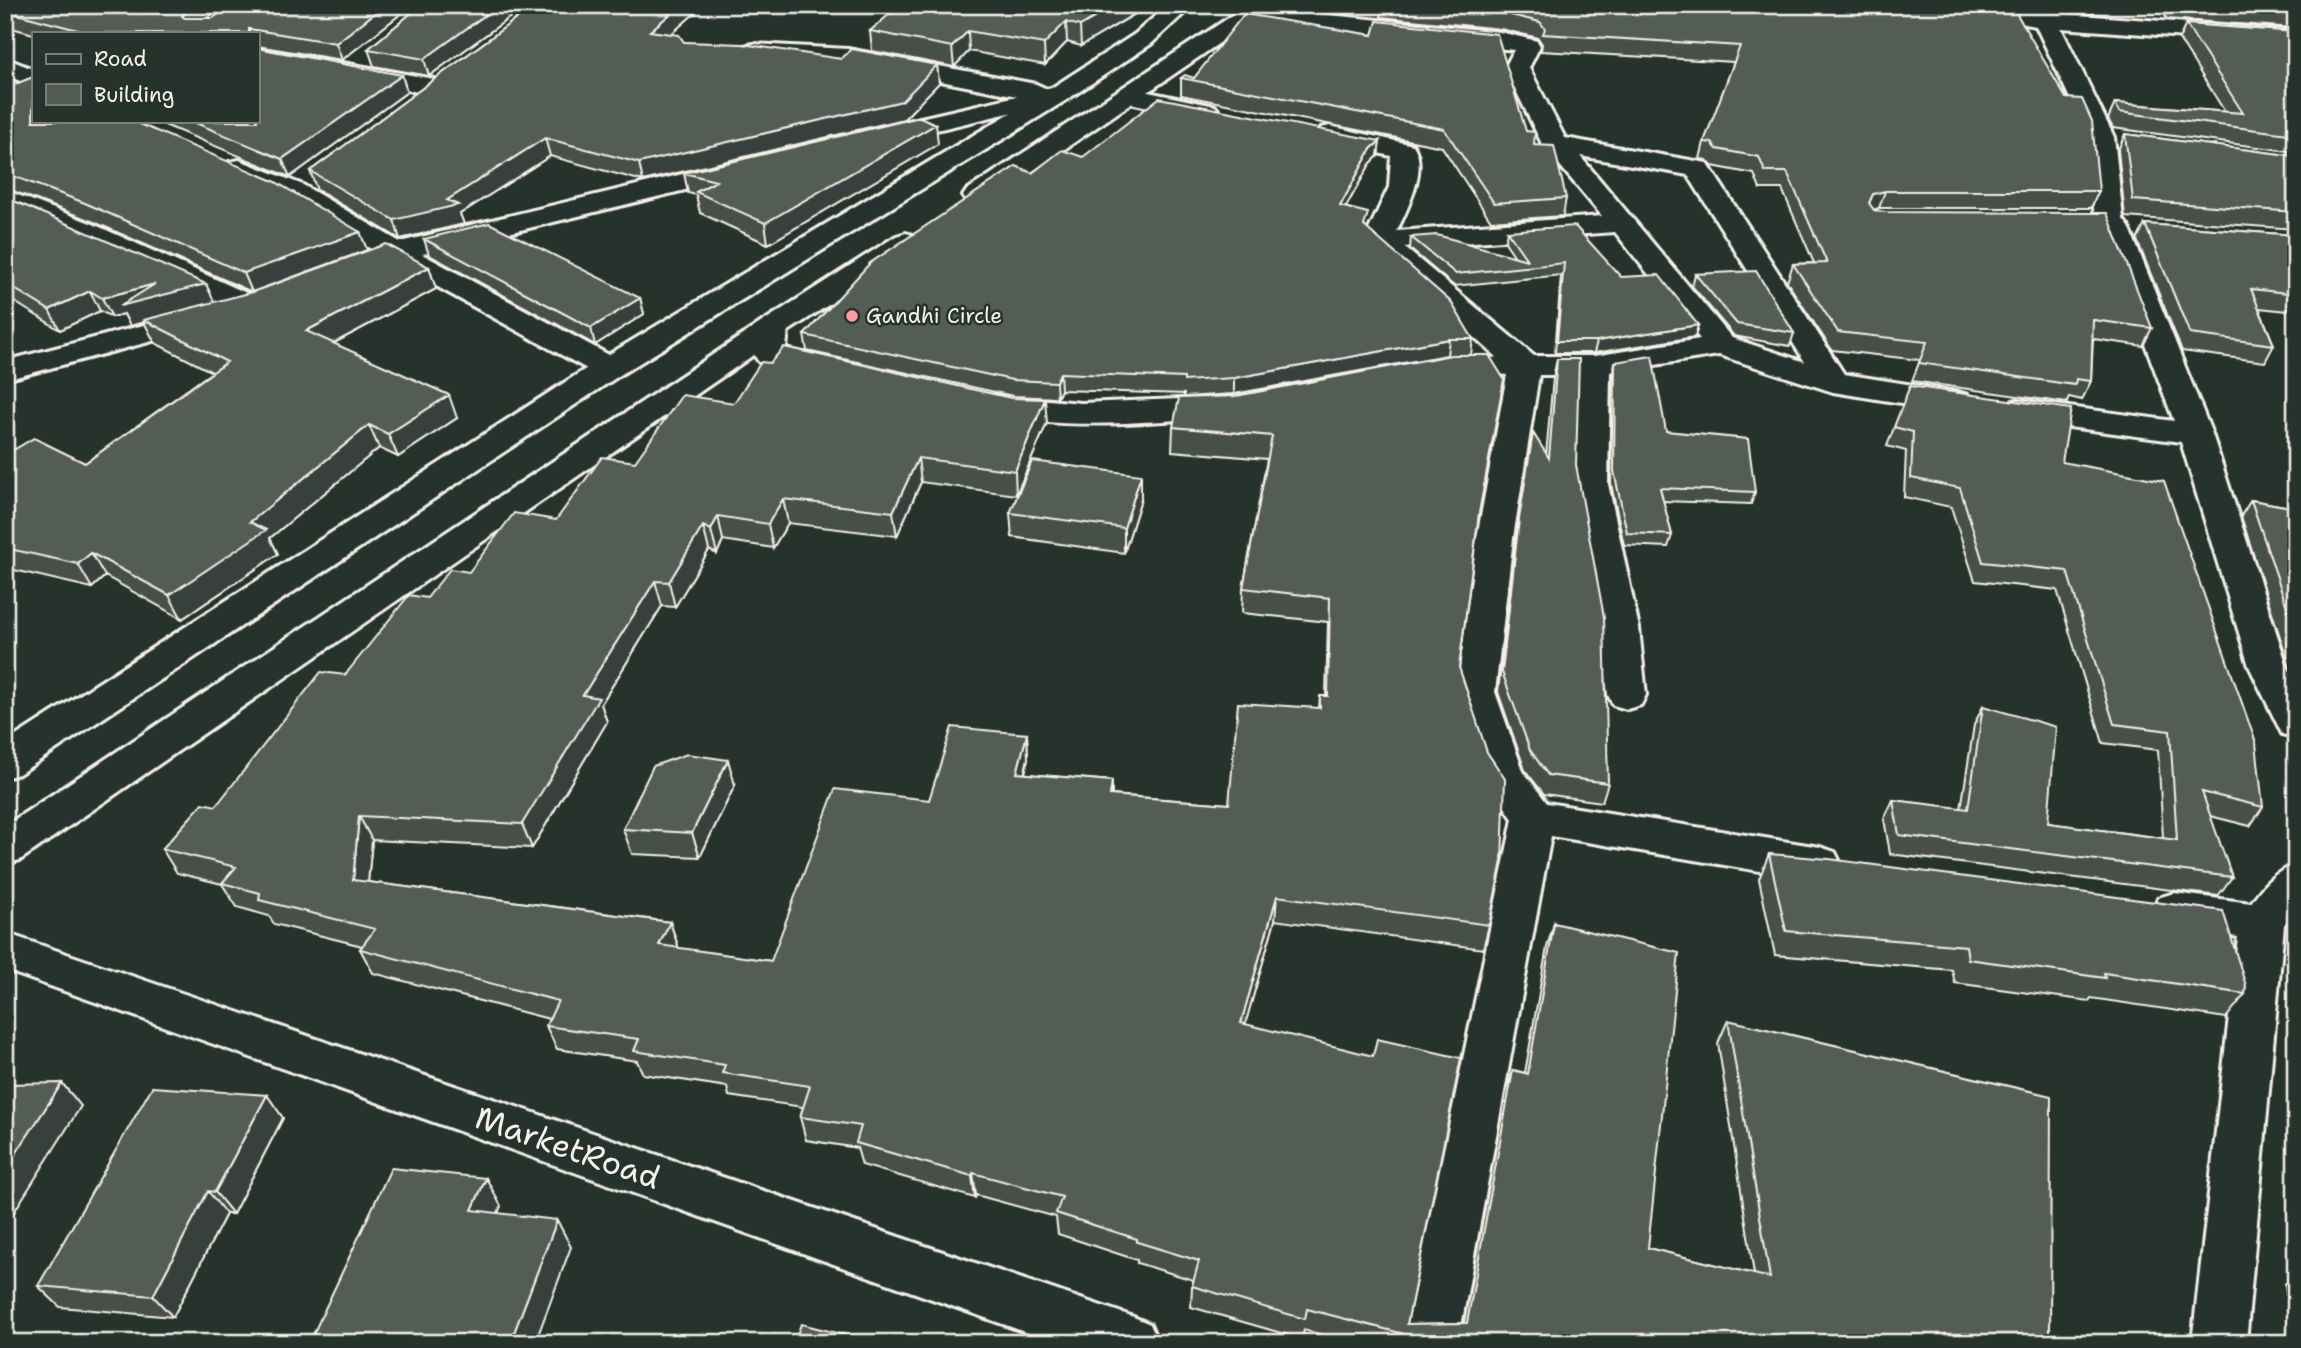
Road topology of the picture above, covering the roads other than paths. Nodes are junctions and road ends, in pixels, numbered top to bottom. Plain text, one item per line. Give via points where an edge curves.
1 (1182, 5) edge
2 (1257, 10) edge
3 (2005, 17) edge
4 (2046, 19) junction
5 (2296, 38) edge
6 (723, 51) edge
7 (259, 55) edge
8 (369, 55) edge
9 (5, 65) edge
10 (457, 70) edge
11 (348, 71) junction
12 (32, 78) edge
13 (435, 87) junction
14 (1054, 94) junction
15 (1129, 96) junction
16 (402, 111) edge
17 (1236, 116) edge
18 (1303, 129) edge
19 (858, 140) edge
20 (1555, 144) junction
21 (216, 158) edge
22 (763, 163) edge
23 (5, 198) edge
24 (1623, 223) junction
25 (1378, 240) junction
26 (396, 251) junction
27 (323, 279) edge
28 (773, 328) junction
29 (1721, 345) junction
30 (5, 350) edge
31 (37, 363) junction
32 (1525, 365) junction
33 (1594, 365) junction
34 (1473, 366) edge
35 (609, 368) junction
36 (5, 371) edge
37 (860, 375) edge
38 (1833, 382) junction
39 (962, 398) edge
40 (1261, 402) edge
41 (2195, 434) junction
42 (2282, 669) edge
43 (1627, 695) dead end
44 (2296, 724) edge
45 (5, 763) edge
46 (1534, 817) junction
47 (5, 848) edge
48 (1860, 870) edge
49 (2296, 882) edge
50 (2137, 906) edge
51 (2262, 922) junction
52 (5, 951) edge
53 (1131, 1343) edge
54 (1431, 1343) edge
55 (2219, 1343) edge

1 - 14 main road via 1143,39
2 - 15 main road
2 - 20 main road via 1528,46 1517,68
3 - 4 main road
4 - 5 main road
4 - 41 main road via 2114,139 2112,224
6 - 14 main road via 848,56
7 - 11 main road
8 - 11 main road
9 - 12 main road
10 - 13 main road
11 - 13 main road
13 - 16 main road
14 - 19 main road
14 - 35 main road
15 - 17 main road
15 - 28 main road
18 - 25 main road via 1404,151 1403,187
20 - 24 main road
20 - 38 main road via 1697,169
21 - 26 main road via 304,183
22 - 26 main road
23 - 31 main road via 263,301
24 - 25 main road
24 - 29 main road
25 - 32 main road
26 - 27 main road
26 - 35 main road
28 - 37 main road via 770,355
28 - 47 main road
29 - 33 main road
29 - 38 main road
30 - 31 main road
31 - 36 main road
32 - 33 main road
32 - 34 main road
32 - 46 main road via 1494,538 1476,692 1504,776
33 - 43 main road via 1591,484
35 - 45 main road
38 - 41 main road
39 - 40 main road via 1013,409 1104,413
41 - 42 main road
42 - 44 main road
46 - 48 main road
46 - 54 main road
49 - 51 main road via 2281,894
50 - 51 main road
51 - 55 main road
52 - 53 main road, MarketRoad

